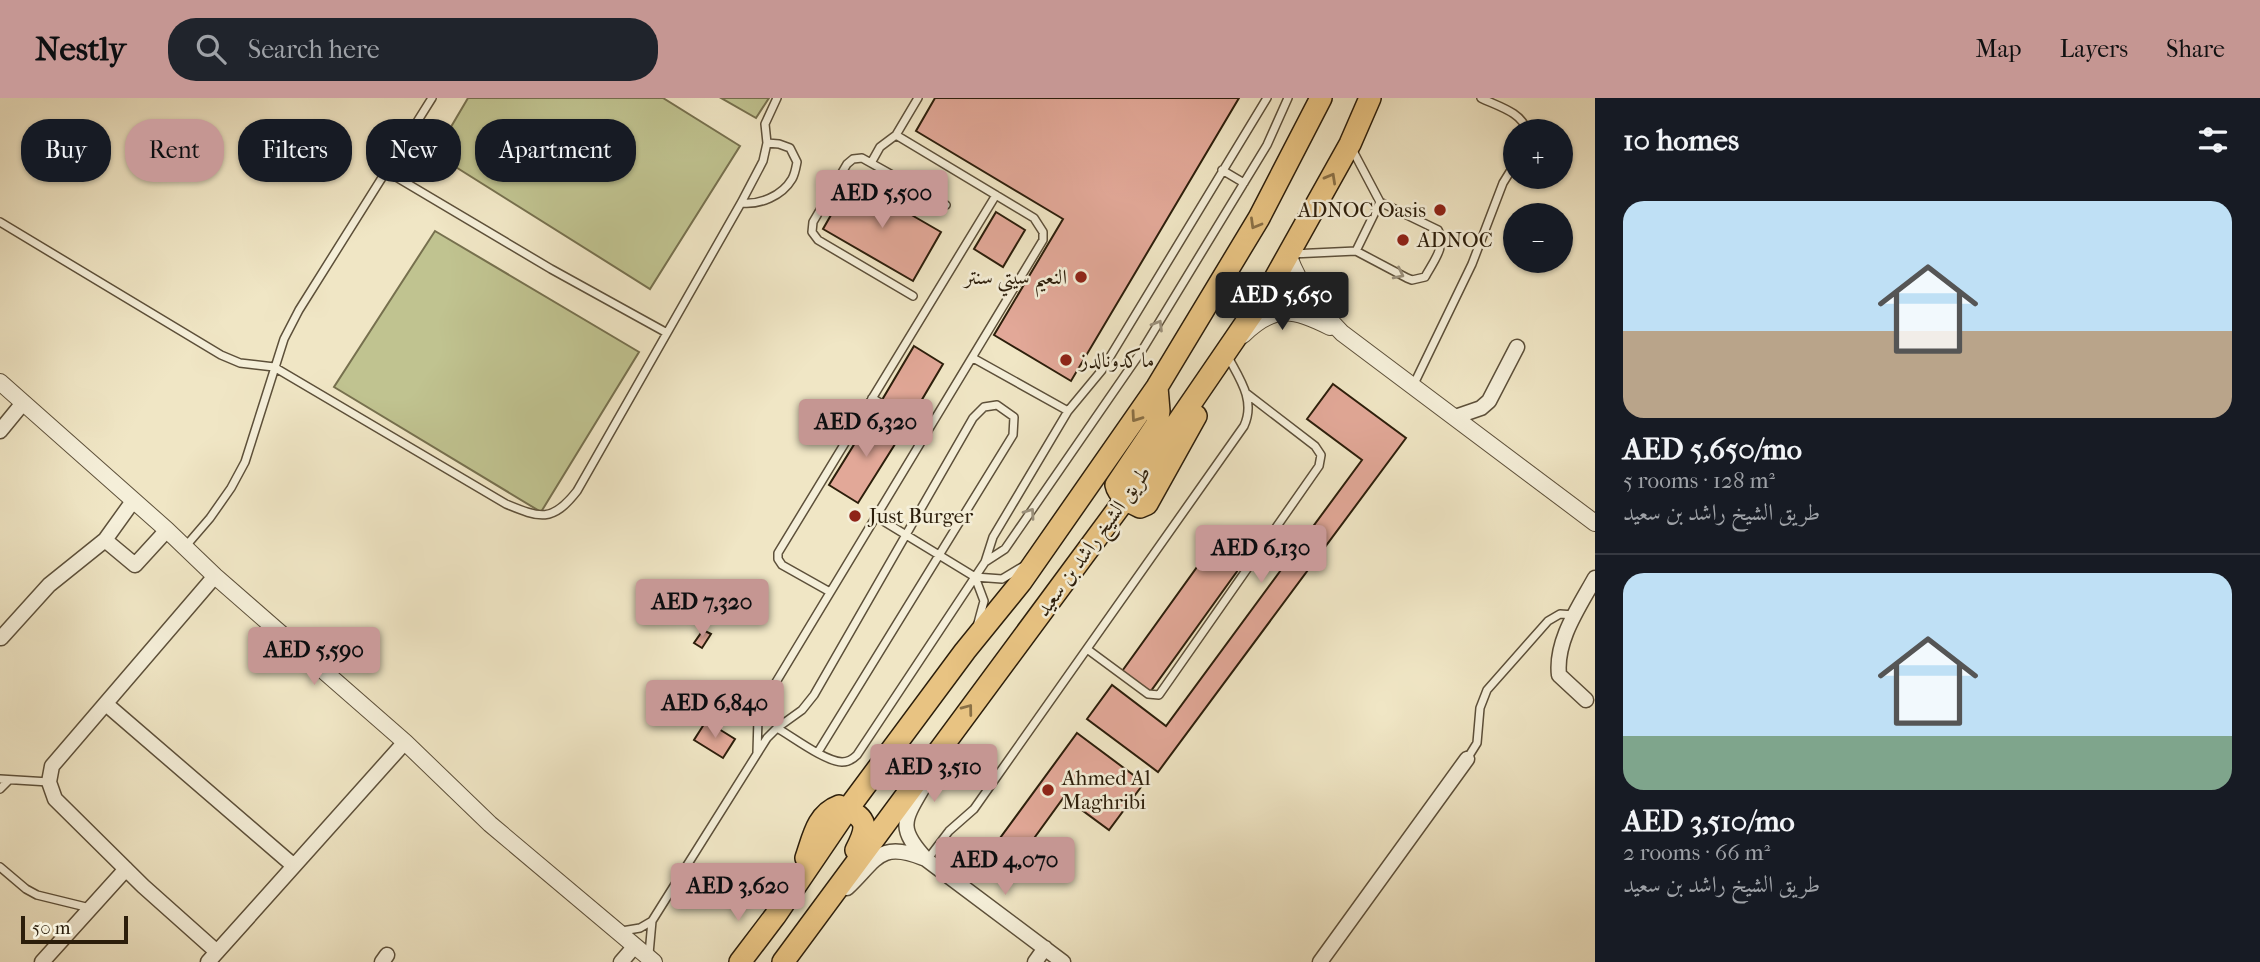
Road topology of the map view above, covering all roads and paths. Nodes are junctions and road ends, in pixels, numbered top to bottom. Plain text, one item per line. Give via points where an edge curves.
1 (432, 98) edge
2 (777, 98) edge
3 (918, 98) edge
4 (1267, 98) edge
5 (1288, 98) edge
6 (1321, 98) edge
7 (1370, 98) edge
8 (1480, 98) edge
9 (419, 119) edge
10 (1520, 119) edge
11 (896, 135) junction
12 (767, 143) junction
13 (1350, 144) junction
14 (871, 163) junction
15 (1222, 170) junction
16 (379, 182) edge
17 (405, 182) edge
18 (1244, 183) junction
19 (1503, 183) edge
20 (996, 195) junction
21 (1380, 202) junction
22 (741, 203) junction
23 (946, 205) dead end
24 (0, 222) edge
25 (1356, 251) junction
26 (1288, 254) junction
27 (913, 296) dead end
28 (1342, 332) junction
29 (667, 333) junction
30 (1517, 347) dead end
31 (1226, 352) junction
32 (973, 358) junction
33 (275, 367) junction
34 (0, 382) edge
35 (1413, 386) junction
36 (1157, 387) junction
37 (1246, 393) junction
38 (872, 398) junction
39 (23, 403) junction
40 (1068, 411) junction
41 (1455, 417) junction
42 (928, 430) junction
43 (0, 431) edge
44 (1126, 498) junction
45 (1078, 500) junction
46 (132, 501) junction
47 (876, 516) junction
48 (1595, 523) edge
49 (167, 530) junction
50 (907, 535) junction
51 (105, 540) junction
52 (185, 547) junction
53 (941, 555) junction
54 (985, 562) junction
55 (215, 576) junction
56 (975, 577) junction
57 (1595, 578) edge
58 (830, 593) junction
59 (1574, 615) junction
60 (1, 638) edge
61 (1087, 649) junction
62 (965, 651) junction
63 (1586, 699) dead end
64 (106, 704) junction
65 (776, 728) junction
66 (405, 742) junction
67 (937, 751) junction
68 (818, 752) junction
69 (757, 754) junction
70 (1467, 759) joint
71 (4, 780) edge
72 (49, 782) junction
73 (0, 789) edge
74 (847, 810) junction
75 (927, 860) junction
76 (294, 866) junction
77 (0, 867) edge
78 (126, 869) junction
79 (826, 904) junction
80 (90, 908) junction
81 (775, 916) junction
82 (652, 921) junction
83 (615, 930) junction
84 (634, 947) junction
85 (1045, 948) junction
86 (212, 957) edge
87 (652, 960) edge
88 (42, 962) edge
89 (621, 962) edge
90 (729, 962) edge
91 (740, 962) edge
92 (783, 962) edge
93 (1035, 962) edge
94 (1063, 962) edge
95 (1320, 962) edge

1 - 9 lane
2 - 12 lane via 765,124
3 - 11 lane
4 - 15 lane
5 - 18 lane
6 -> 36 main road, طريق الشيخ راشد بن سعيد via 1259,218
7 - 13 main road, طريق الشيخ راشد بن سعيد
8 - 10 lane
11 - 14 lane via 880,147
11 - 20 lane
12 - 22 lane
12 - 22 lane via 790,148 797,162 792,180 769,199
13 - 21 lane
26 -> 13 main road, طريق الشيخ راشد بن سعيد
14 - 23 lane
14 - 27 lane via 859,158 849,161 813,222 812,232 818,240
15 - 18 lane
15 - 40 lane via 1102,370
16 - 33 lane via 299,310
17 - 29 lane
54 -> 18 lane via 1005,549 1141,352
19 - 35 lane via 1472,264
20 - 32 lane via 1034,218 1043,240
20 - 38 lane
21 - 25 lane
25 -> 21 lane via 1412,280 1424,277 1441,246 1438,230
22 - 29 lane
24 - 33 lane via 221,355 240,363
25 - 26 lane
26 - 28 street via 1310,300
26 - 31 main road, طريق الشيخ راشد بن سعيد
28 - 31 street via 1303,314 1285,312 1251,327
28 - 35 street
29 - 33 lane via 576,491 551,515 535,516 506,503
30 - 41 street via 1489,401
31 - 37 lane
31 - 44 main road, طريق الشيخ راشد بن سعيد
32 - 40 lane
32 - 42 lane
33 - 52 lane via 255,434 232,488
34 - 39 street
35 - 41 street
36 - 44 main road via 1157,424 1116,485
36 -> 45 main road, طريق الشيخ راشد بن سعيد
37 - 61 lane via 1249,410 1244,426
37 - 61 lane via 1315,446 1321,455 1319,466 1159,695 1148,694
38 - 42 lane
38 - 58 lane via 778,553 782,565
39 - 43 street
39 - 46 street
40 - 54 lane via 993,537
41 - 48 street
42 - 47 lane
67 -> 44 main road, طريق الشيخ راشد بن سعيد
45 - 56 lane via 1020,569 1002,579
45 - 62 main road, طريق الشيخ راشد بن سعيد
46 - 49 street
46 - 51 street
47 - 50 lane
47 - 58 lane
49 - 51 street via 135,565
49 - 52 street
50 - 53 lane
50 - 53 lane via 973,418 984,407 997,405 1014,417 1013,435
50 - 65 lane via 814,695
51 - 60 street via 49,585
52 - 55 street
53 - 56 lane
53 - 68 lane
54 - 56 lane
55 - 64 street
55 - 66 street
56 - 62 lane via 984,601
56 - 68 lane via 857,755 841,762
57 - 59 street
58 - 69 lane via 764,702 758,718
59 - 63 street via 1557,661 1559,675
59 - 70 lane via 1560,614 1548,621 1487,690 1480,708 1477,743
61 - 75 lane via 974,808
62 - 74 main road, طريق الشيخ راشد بن سعيد
64 - 72 street via 52,766
64 - 76 street
65 - 68 lane
65 - 69 lane
66 - 76 street
66 - 83 street via 490,824
67 - 75 street via 906,823 910,841
67 - 79 main road, طريق الشيخ راشد بن سعيد
69 - 82 lane
70 - 95 street
71 - 72 lane
71 - 73 lane
72 - 78 street via 55,799
74 - 79 main road via 864,822 865,832
74 - 81 main road, طريق الشيخ راشد بن سعيد
75 - 79 street via 902,851 884,853
75 - 85 street
76 - 86 street
77 - 80 lane via 37,895
78 - 80 street
78 - 86 street
79 - 92 main road, طريق الشيخ راشد بن سعيد
80 - 88 street
81 - 90 street via 758,928
81 - 91 main road, طريق الشيخ راشد بن سعيد
82 - 83 lane via 628,932
82 - 87 lane via 648,946
83 - 84 street
84 - 87 street
84 - 89 street
85 - 93 street
85 - 94 street

